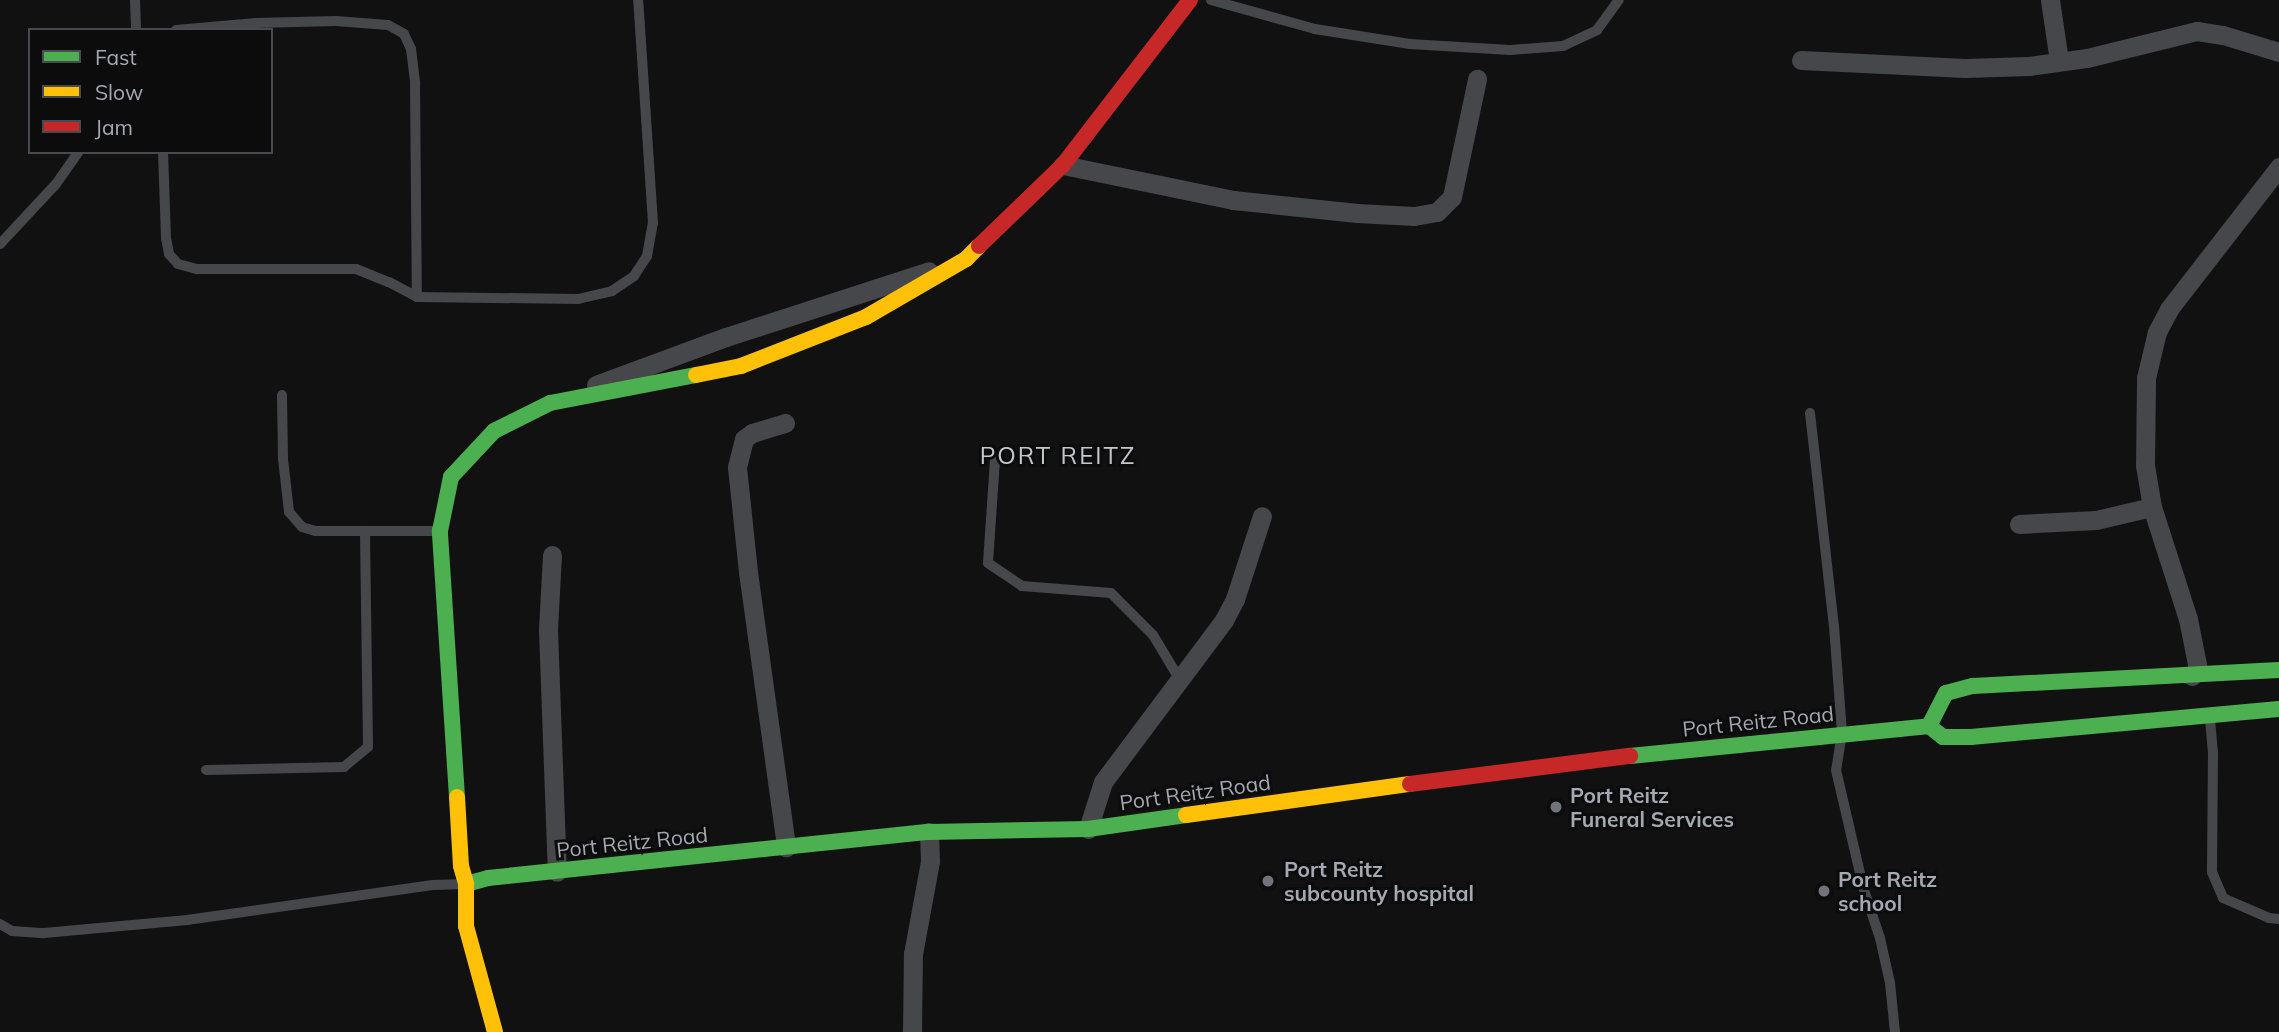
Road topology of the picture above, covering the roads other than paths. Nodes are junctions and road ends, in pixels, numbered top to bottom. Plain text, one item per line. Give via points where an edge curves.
1 (135, 0) edge
2 (638, 0) edge
3 (1190, 0) edge
4 (1211, 0) edge
5 (1619, 0) edge
6 (2050, 0) edge
7 (136, 28) edge
8 (199, 28) edge
9 (2279, 52) edge
10 (1801, 60) dead end
11 (2059, 61) junction
12 (1477, 79) dead end
13 (77, 154) edge
14 (163, 154) edge
15 (1063, 165) junction
16 (2279, 167) edge
17 (0, 244) edge
18 (966, 259) junction
19 (416, 297) junction
20 (282, 395) dead end
21 (550, 403) junction
22 (1810, 413) dead end
23 (785, 423) dead end
24 (995, 460) dead end
25 (2152, 507) junction
26 (1262, 516) dead end
27 (2019, 524) dead end
28 (440, 531) junction
29 (365, 532) junction
30 (552, 555) dead end
31 (2279, 670) edge
32 (2192, 676) junction
33 (1180, 680) junction
34 (2279, 709) edge
35 (2209, 715) junction
36 (1929, 726) junction
37 (1842, 733) junction
38 (206, 770) dead end
39 (1088, 829) junction
40 (929, 832) junction
41 (786, 847) junction
42 (557, 872) junction
43 (466, 884) junction
44 (2279, 919) edge
45 (0, 924) edge
46 (495, 1032) edge
47 (912, 1032) edge
48 (1895, 1032) edge

1 - 7 lane
2 - 19 lane via 653,223 647,257 634,276 612,291 578,299
3 - 15 street
4 - 5 lane via 1342,33 1410,44 1510,50 1563,46 1597,30
6 - 11 street
8 - 19 lane via 336,22 388,25 404,34 411,49 415,84
9 - 11 street via 2197,31
10 - 11 street via 1993,68
12 - 15 street via 1451,197 1437,212 1414,216 1233,200
13 - 17 lane via 56,184
14 - 19 lane via 166,238 169,254 178,264 197,269 356,269
15 - 18 street
16 - 25 street via 2169,309 2157,332 2143,406
18 - 21 street via 726,337
18 - 21 street via 866,317 741,366
20 - 29 lane via 289,512 302,527 315,531
21 - 28 street via 494,431 451,477
22 - 37 lane
23 - 41 street via 744,439 737,467
24 - 33 lane via 988,563 1022,586 1111,593 1153,635
25 - 27 street via 2096,520
25 - 32 street via 2188,620 2198,669
26 - 33 street via 1230,609
28 - 29 lane
28 - 43 street via 461,866
29 - 38 lane via 369,747 344,767
30 - 42 street via 548,630
31 - 32 street
32 - 36 street via 1973,686 1946,693
33 - 39 street via 1103,782
34 - 35 street, Port Reitz Road
35 - 36 street, Port Reitz Road via 1971,737 1943,737
35 - 44 lane via 2212,872 2223,898
36 - 37 street, Port Reitz Road
37 - 39 street, Port Reitz Road via 1528,767
37 - 48 lane via 1838,780 1880,938
39 - 40 street, Port Reitz Road
40 - 41 street, Port Reitz Road
40 - 47 street via 930,861 913,954
41 - 42 street, Port Reitz Road
42 - 43 street, Port Reitz Road
43 - 45 lane via 187,920 44,933
43 - 46 street via 466,926

